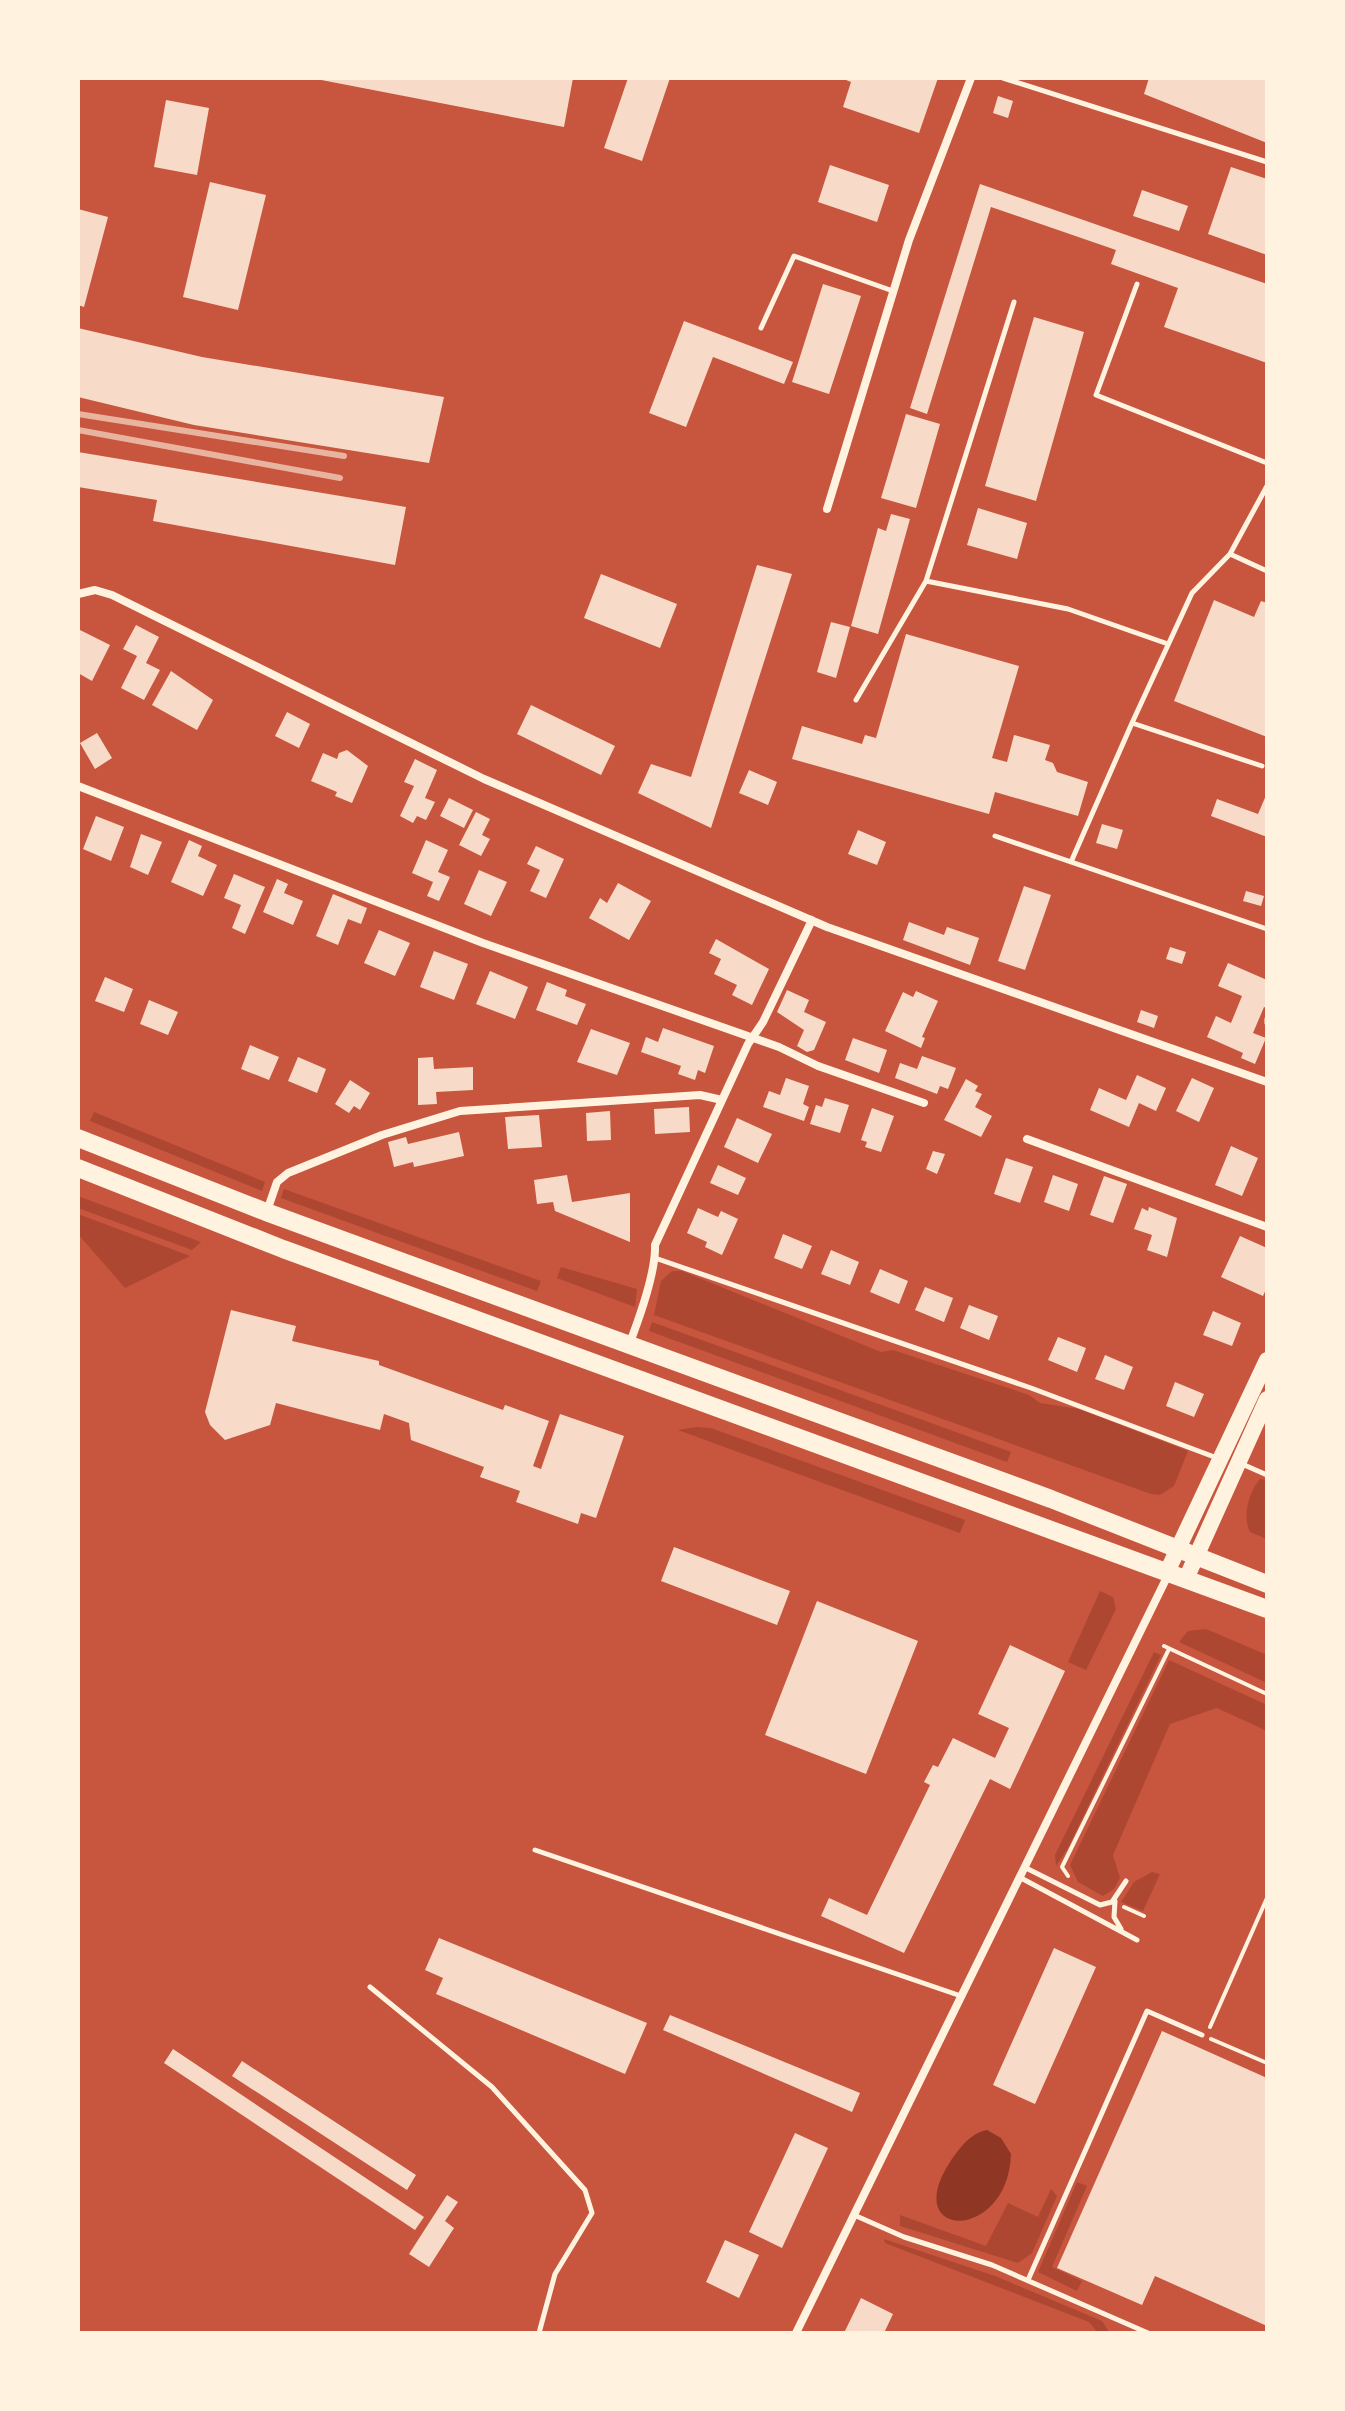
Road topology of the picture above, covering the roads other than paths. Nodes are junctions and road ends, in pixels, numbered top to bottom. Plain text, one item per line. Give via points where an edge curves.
1 (971, 78) edge
2 (1003, 78) edge
3 (1267, 162) edge
4 (1137, 284) dead end
5 (893, 291) junction
6 (1014, 302) dead end
7 (761, 328) dead end
8 (1267, 463) edge
9 (1267, 486) edge
10 (827, 509) dead end
11 (1230, 554) junction
12 (1267, 571) edge
13 (926, 581) junction
14 (78, 594) edge
15 (1168, 644) junction
16 (856, 700) dead end
17 (1132, 723) junction
18 (1262, 766) dead end
19 (78, 786) edge
20 (995, 836) dead end
21 (1071, 862) junction
22 (812, 920) junction
23 (1267, 929) edge
24 (753, 1037) junction
25 (1267, 1082) edge
26 (722, 1100) junction
27 (924, 1103) dead end
28 (78, 1138) edge
29 (1027, 1139) dead end
30 (78, 1168) edge
31 (266, 1212) junction
32 (1267, 1227) edge
33 (655, 1258) junction
34 (629, 1346) junction
35 (1267, 1360) edge
36 (1267, 1399) edge
37 (1218, 1459) junction
38 (1237, 1462) junction
39 (1267, 1475) edge
40 (1177, 1549) junction
41 (1197, 1556) junction
42 (1174, 1574) junction
43 (1267, 1584) edge
44 (1267, 1609) edge
45 (535, 1850) dead end
46 (1026, 1868) junction
47 (1021, 1878) junction
48 (1126, 1881) dead end
49 (1116, 1900) junction
50 (1126, 1934) junction
51 (1137, 1940) dead end
52 (370, 1987) dead end
53 (962, 1996) junction
54 (1202, 2035) road end
55 (853, 2214) junction
56 (1028, 2280) junction
57 (539, 2333) edge
58 (796, 2333) edge
59 (1148, 2333) edge

1 - 5 street
2 - 3 lane
4 - 8 lane via 1096,395
5 - 7 lane via 794,256
5 - 10 street
6 - 13 lane
9 - 11 lane
11 - 12 lane
11 - 15 lane via 1192,593
13 - 15 lane via 1068,609
13 - 16 lane
14 - 22 street via 95,590 112,595 484,779
15 - 17 lane
17 - 18 lane
17 - 21 lane
19 - 24 street via 483,943
20 - 21 lane
21 - 23 lane
22 - 24 street
22 - 25 street
24 - 26 street
24 - 27 street
26 - 31 street via 700,1095 460,1111 288,1173 277,1182
26 - 33 street via 655,1245
28 - 31 main road
29 - 32 street
30 - 42 main road via 283,1249
31 - 34 main road
33 - 34 street
33 - 37 lane
34 - 40 main road
35 - 37 main road
36 - 38 main road
37 - 40 main road
38 - 39 lane
38 - 41 main road
40 - 41 main road
40 - 42 main road
41 - 42 main road
41 - 43 main road
42 - 44 main road
42 - 46 street
45 - 53 lane
46 - 47 street
46 - 49 lane via 1094,1903
47 - 50 lane
47 - 53 street
48 - 49 lane
49 - 50 lane via 1114,1917
50 - 51 lane
52 - 57 lane via 492,2087 585,2190 592,2213 555,2274
53 - 55 street
54 - 56 lane via 1147,2011
55 - 56 lane
55 - 58 street
56 - 59 lane

